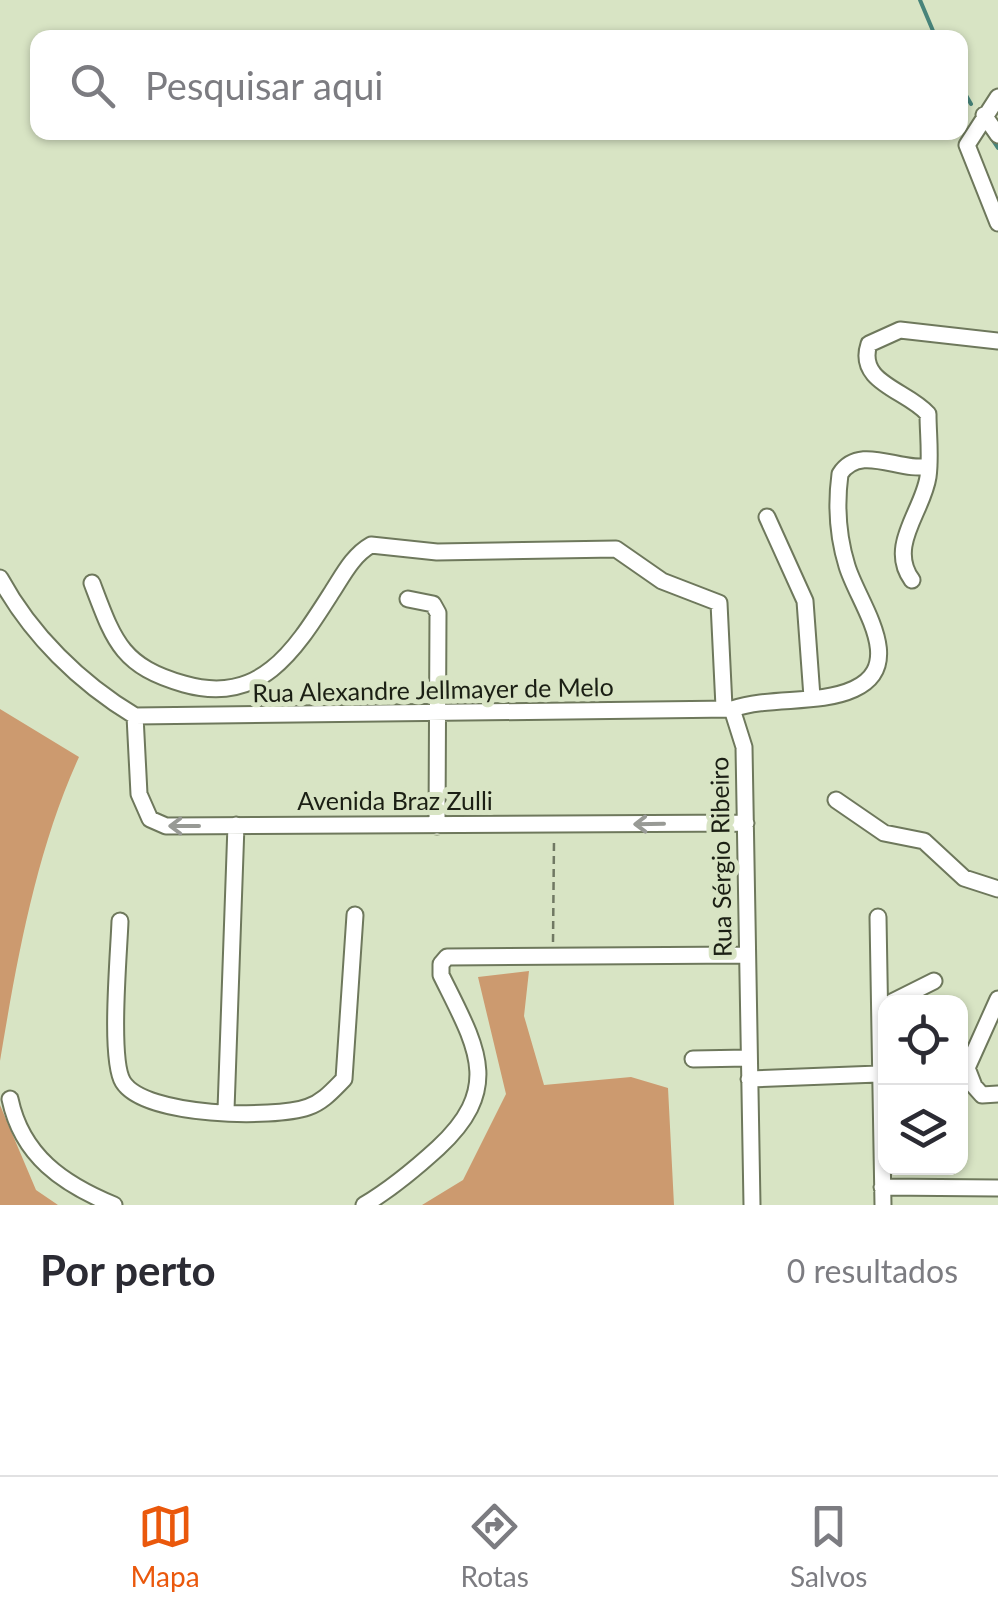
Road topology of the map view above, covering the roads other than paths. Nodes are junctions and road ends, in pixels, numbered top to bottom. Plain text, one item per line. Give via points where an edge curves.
1 (998, 96) edge
2 (984, 115) junction
3 (998, 135) edge
4 (998, 224) edge
5 (998, 342) edge
6 (929, 466) junction
7 (767, 517) dead end
8 (0, 578) edge
9 (912, 580) dead end
10 (92, 583) dead end
11 (408, 599) dead end
12 (812, 697) junction
13 (728, 708) junction
14 (437, 713) junction
15 (135, 716) junction
16 (836, 800) dead end
17 (746, 822) junction
18 (236, 825) junction
19 (438, 826) junction
20 (998, 889) edge
21 (356, 915) dead end
22 (878, 917) dead end
23 (120, 921) dead end
24 (746, 956) junction
25 (934, 982) dead end
26 (884, 995) edge
27 (907, 995) edge
28 (998, 999) edge
29 (748, 1058) junction
30 (693, 1059) dead end
31 (878, 1074) edge
32 (749, 1079) junction
33 (878, 1085) edge
34 (998, 1094) edge
35 (10, 1099) dead end
36 (226, 1110) junction
37 (882, 1187) junction
38 (998, 1188) edge
39 (114, 1205) edge
40 (364, 1205) edge
41 (752, 1205) edge
42 (882, 1205) edge

1 - 2 street
2 - 3 street
2 - 4 street via 968,153
5 - 6 street via 900,330 869,344 866,362 874,377 928,414
6 - 9 street via 907,531 904,566
6 - 12 street via 864,460 840,474 843,551 879,654 875,670 855,689
7 - 12 street via 804,601
8 - 15 street via 66,664
10 - 13 street, Rua Sérgio Ribeiro via 132,663 219,691 252,685 266,674 371,545 437,552 616,549 662,581 719,603
11 - 14 street via 433,604 438,614
12 - 13 street
13 - 14 street, Rua Alexandre Jellmayer de Melo
13 - 17 street, Rua Sérgio Ribeiro via 744,747
14 - 15 street, Rua Alexandre Jellmayer de Melo
14 - 19 street
18 -> 15 street, Avenida Braz Zulli via 166,826 150,819 139,794
16 - 20 street via 884,833 924,842 964,878
17 -> 19 street, Avenida Braz Zulli
17 - 24 street, Rua Sérgio Ribeiro
18 - 19 street, Avenida Braz Zulli
18 - 36 street
21 - 36 street via 344,1079 324,1100 293,1111
22 - 26 street
23 - 36 street via 121,1080 134,1094 172,1110
24 - 29 street, Rua Sérgio Ribeiro
24 - 40 street via 448,957 441,975 476,1055 474,1106 466,1122 416,1168
25 - 27 street
28 - 34 street via 968,1076 982,1095
29 - 30 street
29 - 32 street, Rua Sérgio Ribeiro
31 - 32 street
32 - 41 street, Rua Sérgio Ribeiro
33 - 37 street
35 - 39 street via 20,1133 54,1174
37 - 38 street
37 - 42 street

